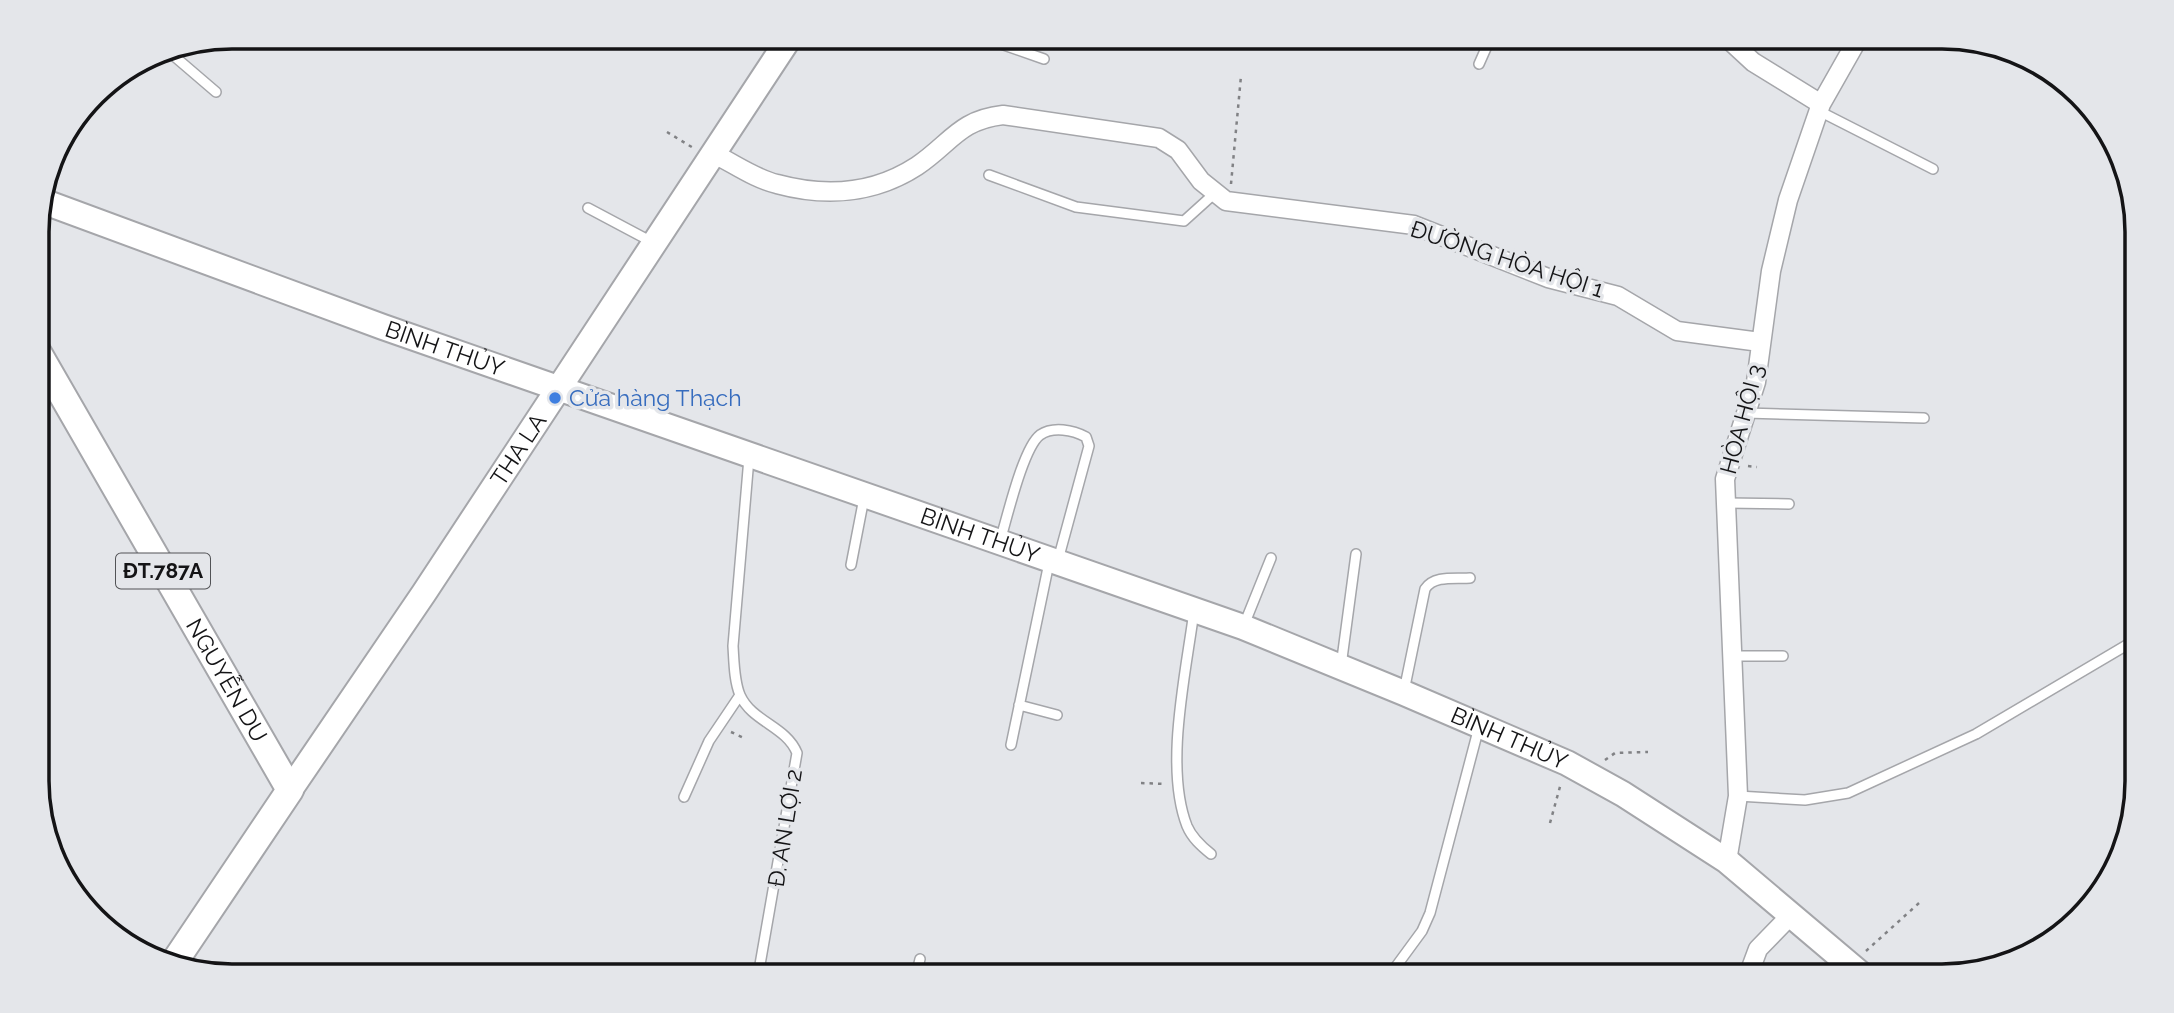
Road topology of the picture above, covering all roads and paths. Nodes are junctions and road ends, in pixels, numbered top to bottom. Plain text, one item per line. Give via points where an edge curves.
1 (782, 49) edge
2 (1015, 49) edge
3 (1486, 49) edge
4 (1739, 49) edge
5 (1852, 49) edge
6 (176, 58) edge
7 (1044, 59) dead end
8 (1479, 64) dead end
9 (1241, 76) dead end
10 (216, 92) dead end
11 (1820, 108) junction
12 (667, 132) dead end
13 (712, 156) junction
14 (1933, 169) dead end
15 (989, 175) dead end
16 (1223, 197) junction
17 (52, 205) edge
18 (588, 208) dead end
19 (654, 244) junction
20 (1760, 342) junction
21 (49, 372) edge
22 (558, 389) junction
23 (1746, 413) junction
24 (1924, 418) dead end
25 (750, 452) junction
26 (865, 494) junction
27 (1724, 503) junction
28 (1789, 504) dead end
29 (999, 543) junction
30 (1356, 554) dead end
31 (1271, 558) dead end
32 (1054, 562) junction
33 (851, 565) dead end
34 (1470, 578) dead end
35 (1194, 610) junction
36 (1243, 627) junction
37 (2125, 646) edge
38 (1730, 656) junction
39 (1783, 656) dead end
40 (1341, 667) junction
41 (1404, 693) junction
42 (740, 695) junction
43 (1019, 705) junction
44 (1057, 715) dead end
45 (719, 725) junction
46 (1480, 726) junction
47 (746, 739) dead end
48 (1011, 745) dead end
49 (1648, 752) dead end
50 (1576, 769) junction
51 (1141, 783) dead end
52 (1180, 785) junction
53 (290, 790) junction
54 (1738, 796) junction
55 (684, 797) dead end
56 (1550, 823) dead end
57 (1211, 854) dead end
58 (1727, 861) junction
59 (1919, 903) dead end
60 (1792, 914) junction
61 (179, 956) edge
62 (920, 959) dead end
63 (760, 964) edge
64 (919, 964) edge
65 (1398, 964) edge
66 (1752, 964) edge
67 (1849, 964) edge
68 (1862, 964) edge

1 - 13 main road, THA LA
2 - 7 lane
3 - 8 lane
4 - 11 street
5 - 11 street, HÒA HỘI 3
6 - 10 lane
9 - 16 path
11 - 14 lane
11 - 20 street, HÒA HỘI 3 via 1788,200
12 - 13 path
13 - 16 street via 775,184 838,194 883,182 916,166 978,118 1003,115 1158,138 1178,150 1201,181
13 - 19 main road, THA LA
15 - 16 lane via 1076,207 1184,221
16 - 20 street, ĐƯỜNG HÒA HỘI 1 via 1414,225 1548,278 1618,296 1677,331
17 - 22 main road, BÌNH THỦY
18 - 19 lane
19 - 22 main road, THA LA
20 - 23 street, HÒA HỘI 3 via 1756,382
21 - 53 main road, NGUYỄN DU / ĐT.787A
22 - 25 main road, BÌNH THỦY
22 - 53 main road, THA LA
23 - 24 lane
23 - 27 street, HÒA HỘI 3 via 1727,464
25 - 26 main road, BÌNH THỦY
25 - 42 lane via 733,646
26 - 29 main road, BÌNH THỦY
26 - 33 lane
27 - 28 lane
27 - 38 street, HÒA HỘI 3
29 - 32 main road, BÌNH THỦY
29 - 32 lane via 1038,437 1050,430 1075,431 1086,437 1089,446
30 - 40 lane
31 - 36 lane
32 - 35 main road, BÌNH THỦY
32 - 43 lane
34 - 41 lane via 1437,579 1425,589
35 - 36 main road, BÌNH THỦY
35 - 52 lane via 1180,725
36 - 40 main road, BÌNH THỦY
37 - 54 lane via 1976,734 1848,793 1805,800
38 - 39 lane
38 - 54 street, HÒA HỘI 3
40 - 41 main road, BÌNH THỦY
41 - 46 main road, BÌNH THỦY
42 - 45 lane
42 - 63 lane, Đ. AN LỢI 2 via 750,710 785,734 797,753
43 - 44 lane
43 - 48 lane
45 - 47 path
45 - 55 lane
46 - 50 main road, BÌNH THỦY
46 - 65 lane via 1430,913
49 - 50 path via 1615,753
50 - 56 path
50 - 58 main road, BÌNH THỦY
51 - 52 path
52 - 57 lane via 1188,827
53 - 61 main road
54 - 58 street, HÒA HỘI 3
58 - 60 main road, BÌNH THỦY
59 - 68 path
60 - 66 street via 1758,948
60 - 67 main road, BÌNH THỦY
62 - 64 lane

